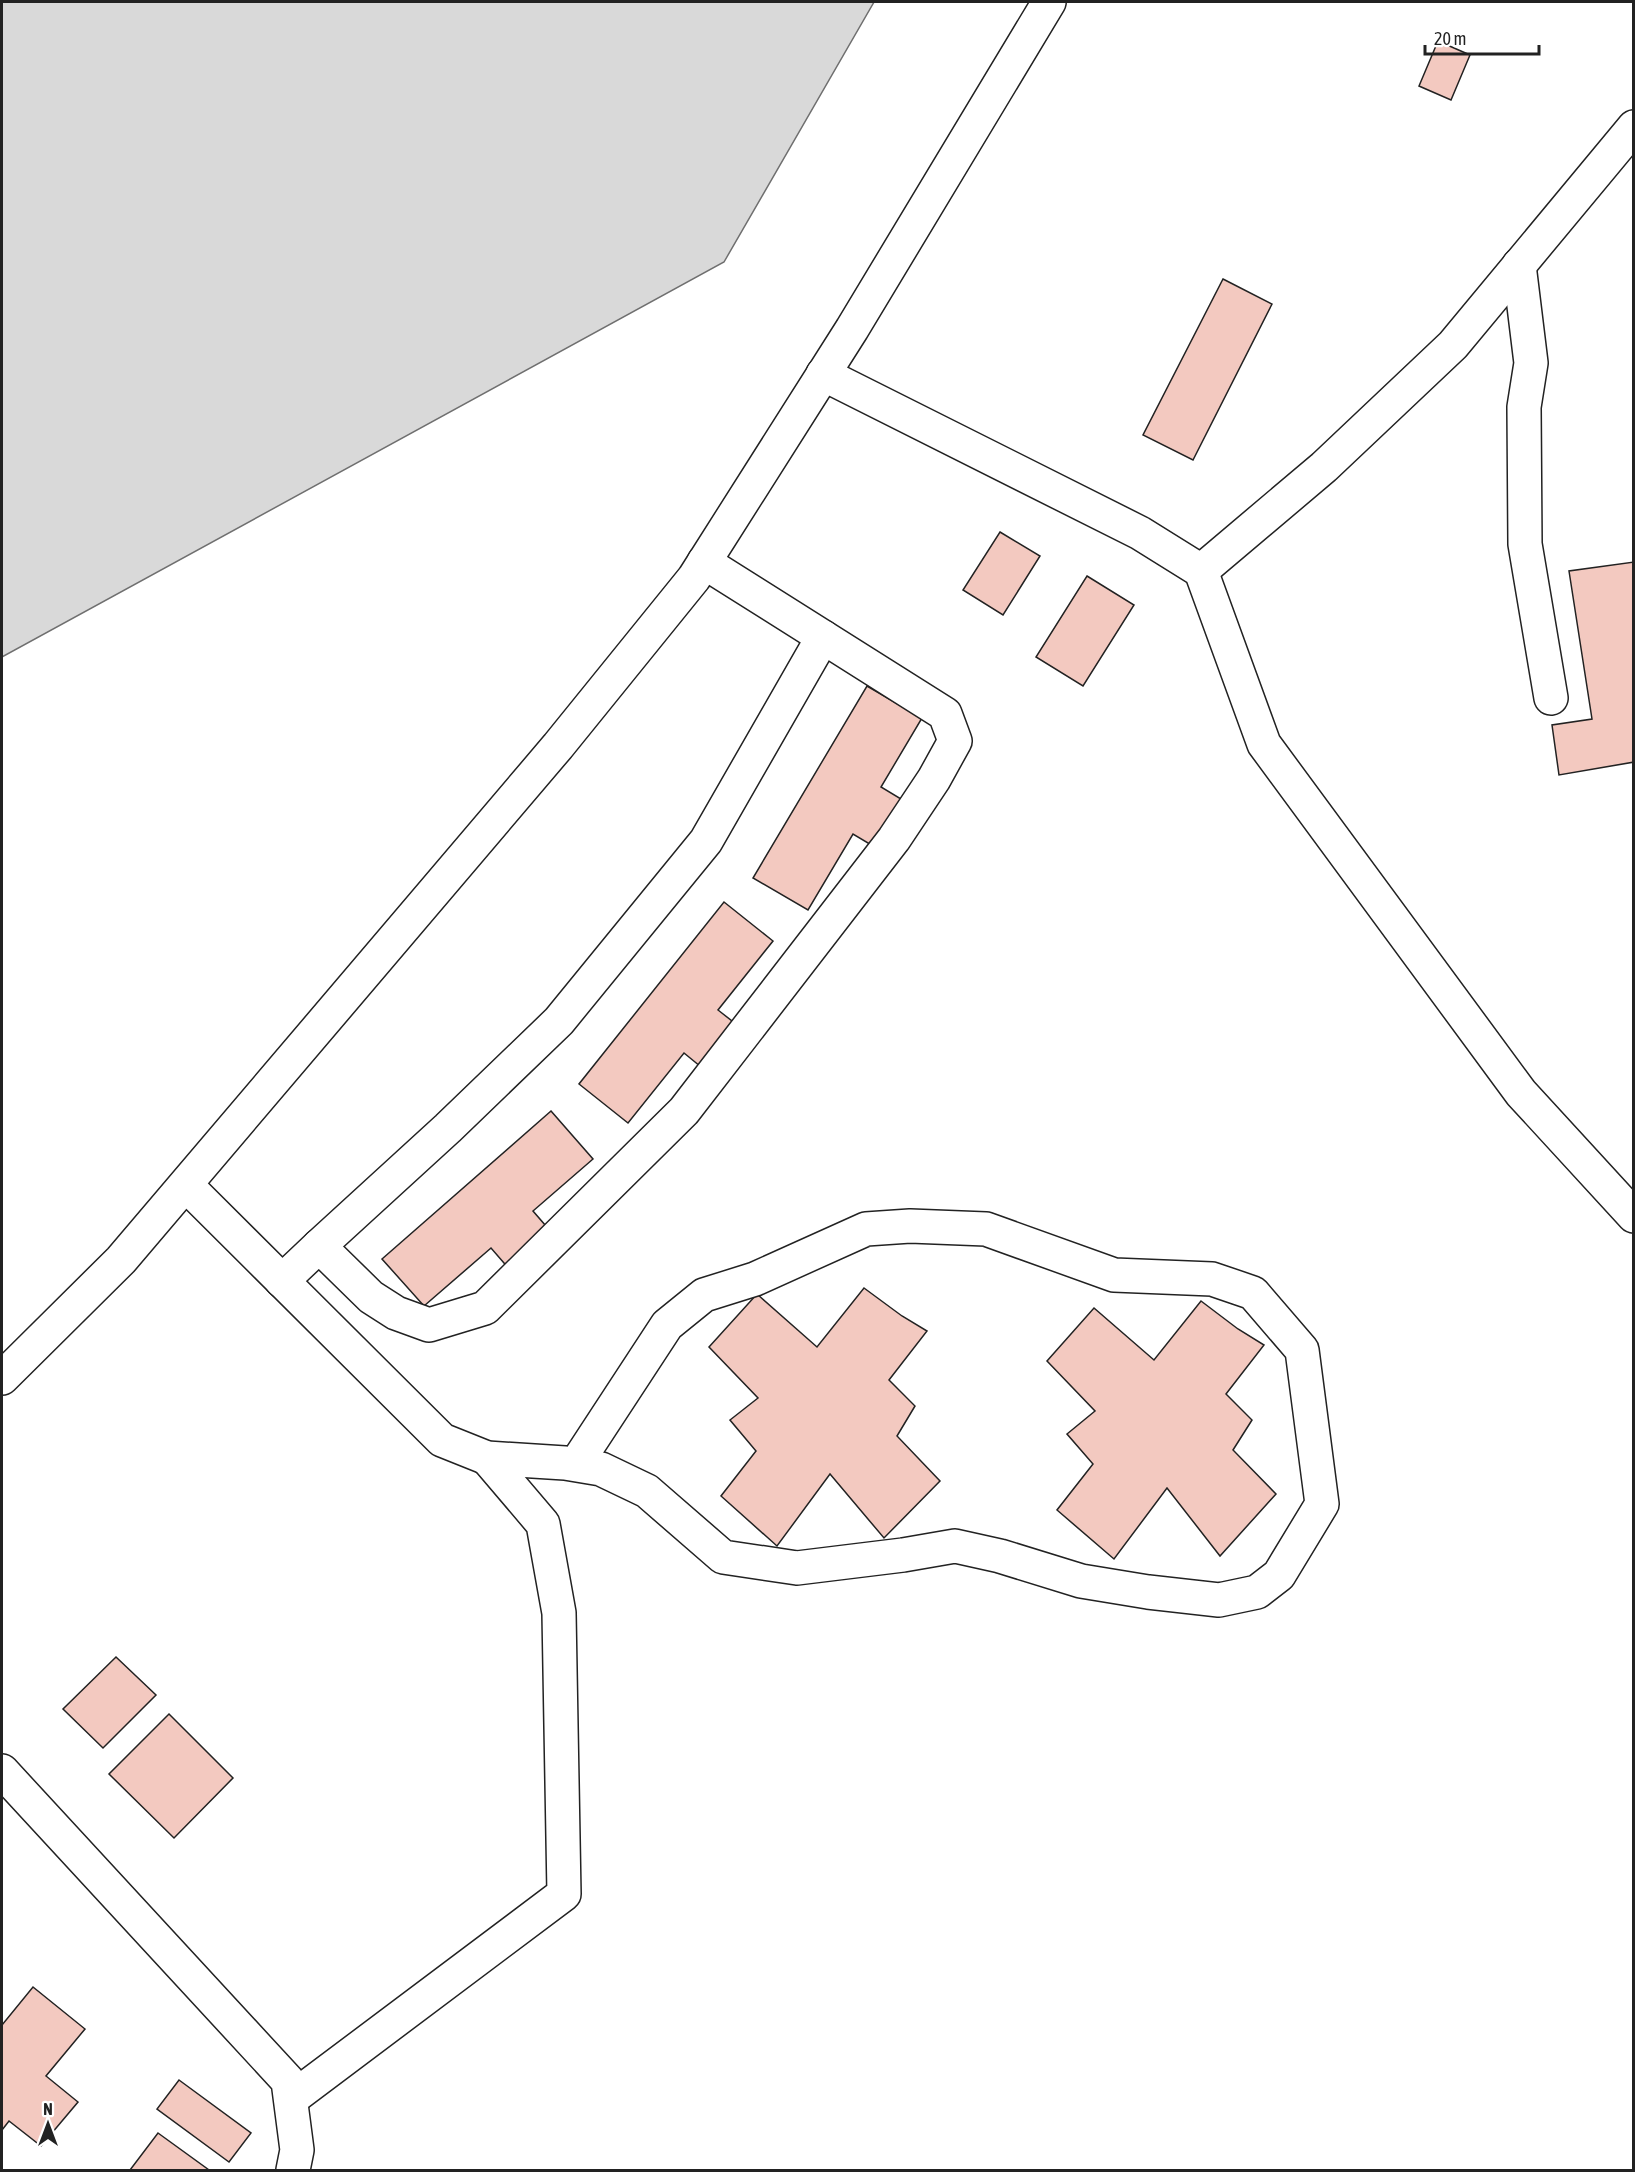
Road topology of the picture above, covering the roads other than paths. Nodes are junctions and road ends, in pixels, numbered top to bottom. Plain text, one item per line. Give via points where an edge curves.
1 (1049, 2) edge
2 (1634, 127) edge
3 (1519, 265) junction
4 (823, 375) junction
5 (704, 562) junction
6 (1201, 571) junction
7 (823, 637) junction
8 (1551, 698) dead end
9 (186, 1185) junction
10 (1634, 1216) edge
11 (319, 1246) junction
12 (282, 1281) junction
13 (2, 1378) edge
14 (487, 1458) junction
15 (576, 1464) junction
16 (2, 1771) edge
17 (291, 2099) junction
18 (294, 2170) edge

1 - 4 street
2 - 3 street
3 - 6 street via 1453,345 1324,467
3 - 8 street via 1531,363 1524,407 1525,544
4 - 5 street
4 - 6 street via 1140,533
5 - 7 street
5 - 9 street via 558,746
6 - 10 street via 1264,744 1521,1093
7 - 11 street via 706,841 560,1021
7 - 11 street via 945,714 955,741 894,839 684,1111 485,1308 429,1325 396,1313 371,1297
9 - 12 street
9 - 13 street via 121,1260
11 - 12 street
12 - 14 street via 442,1440
14 - 15 street
14 - 17 street via 543,1524 560,1613 564,1894
15 - 15 street via 601,1469 647,1491 723,1557 797,1568 955,1546 1081,1581 1219,1600 1257,1592 1279,1575 1322,1504 1302,1350 1253,1293 1212,1279 1114,1275 986,1229 866,1229 755,1279 704,1295 668,1325
16 - 17 street via 288,2081
17 - 18 street via 297,2150

